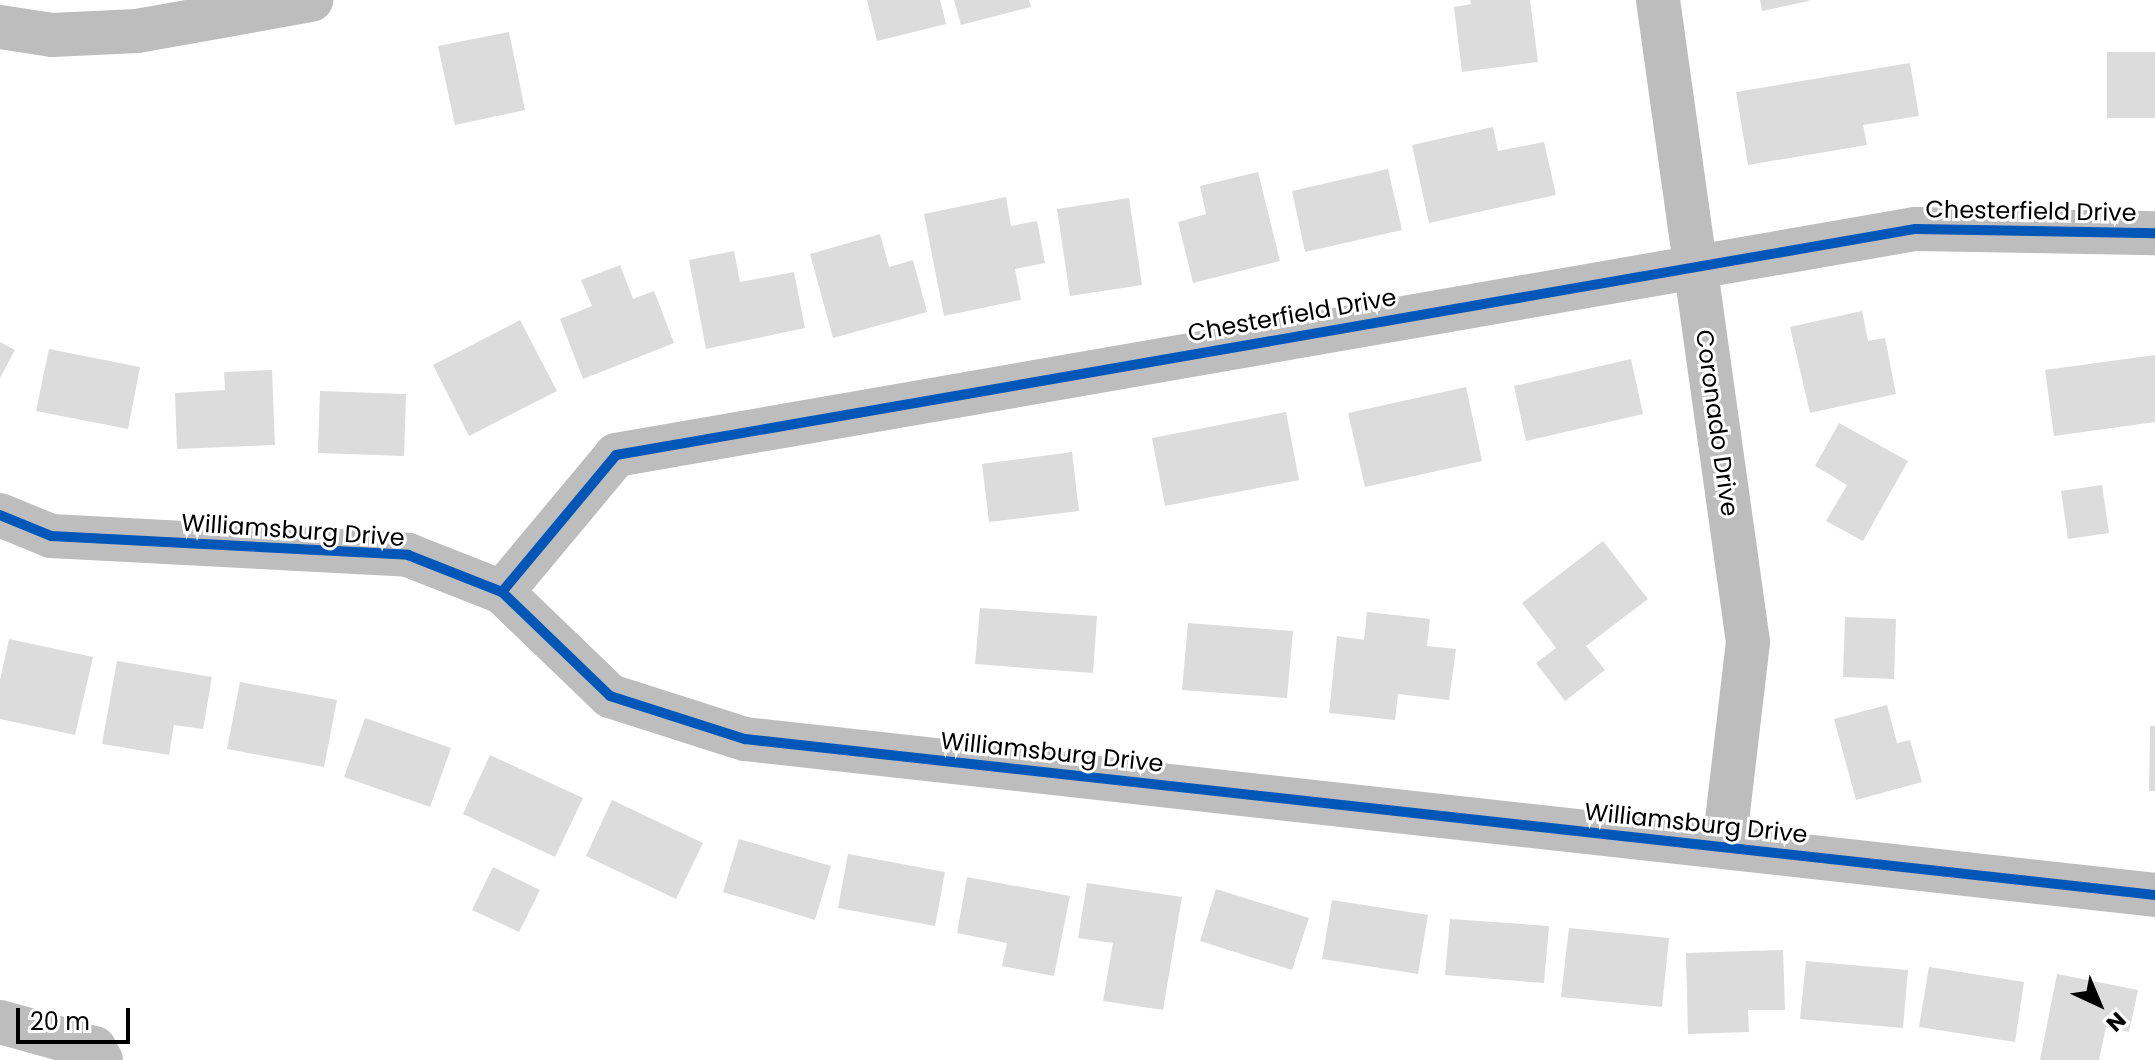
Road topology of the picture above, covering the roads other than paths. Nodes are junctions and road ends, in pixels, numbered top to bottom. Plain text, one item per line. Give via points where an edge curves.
1 (308, 0) edge
2 (1658, 0) edge
3 (0, 27) edge
4 (2155, 233) edge
5 (1694, 265) junction
6 (0, 515) edge
7 (502, 592) junction
8 (1724, 846) junction
9 (2155, 895) edge
10 (0, 1022) edge
11 (101, 1060) edge

1 - 3 street via 137,31 52,35
2 - 5 street, Coronado Drive
4 - 5 street, Chesterfield Drive via 1915,229
5 - 7 street, Chesterfield Drive via 616,455
5 - 8 street, Coronado Drive via 1748,642
6 - 7 street, Williamsburg Drive via 51,536 408,555
7 - 8 street, Williamsburg Drive via 610,696 745,739
8 - 9 street, Williamsburg Drive
10 - 11 street via 94,1048

